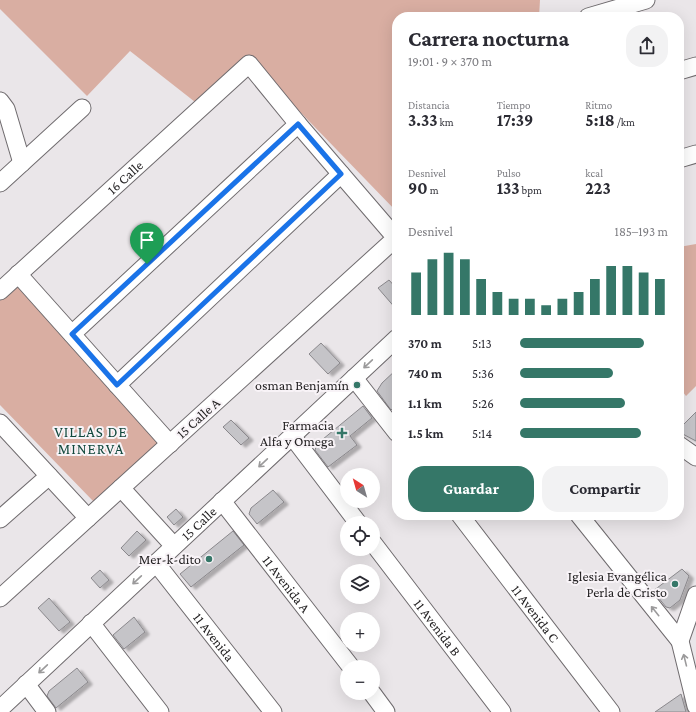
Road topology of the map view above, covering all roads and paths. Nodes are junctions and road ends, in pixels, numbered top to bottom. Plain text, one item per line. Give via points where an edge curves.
1 (646, 0) edge
2 (605, 12) edge
3 (696, 66) edge
4 (684, 70) edge
5 (0, 101) edge
6 (82, 108) dead end
7 (298, 124) junction
8 (696, 154) edge
9 (684, 158) edge
10 (22, 163) junction
11 (341, 174) junction
12 (0, 183) edge
13 (392, 237) edge
14 (392, 244) edge
15 (18, 274) junction
16 (0, 291) edge
17 (72, 334) junction
18 (392, 343) edge
19 (354, 378) junction
20 (117, 385) junction
21 (0, 423) edge
22 (392, 427) edge
23 (292, 436) junction
24 (170, 444) junction
25 (684, 449) edge
26 (696, 457) edge
27 (49, 476) junction
28 (121, 488) junction
29 (222, 501) junction
30 (353, 516) edge
31 (88, 518) junction
32 (0, 519) edge
33 (464, 520) edge
34 (583, 520) edge
35 (174, 546) junction
36 (380, 552) edge
37 (156, 562) junction
38 (696, 595) edge
39 (0, 598) edge
40 (91, 623) junction
41 (680, 641) junction
42 (346, 660) edge
43 (26, 684) junction
44 (377, 700) edge
45 (696, 706) edge
46 (0, 709) edge
47 (48, 712) edge
48 (160, 712) edge
49 (273, 712) edge
50 (386, 712) edge
51 (502, 712) edge
52 (611, 712) edge

1 - 2 street
3 - 4 street
5 - 10 street via 6,109
6 - 10 street
7 - 11 street
7 - 15 street, 16 Calle via 249,64
7 - 17 street
8 - 9 street
10 - 12 street
11 - 13 street
11 - 20 street
14 - 24 street, 15 Calle A
15 - 16 street, 16 Calle
15 - 17 street
17 - 20 street
18 -> 19 street, 15 Calle
19 - 22 street
19 - 23 street, 15 Calle
20 - 24 street
21 - 27 street
23 -> 29 street, 15 Calle
23 - 30 street
24 - 28 street, 15 Calle A
25 - 26 street
27 - 31 street
27 - 32 street
28 - 31 street, 15 Calle A
28 - 35 street
29 - 35 street, 15 Calle
29 - 42 street, 11 Avenida A
31 - 39 street, 15 Calle A
33 - 52 street, 11 Avenida C
41 -> 34 street
35 - 37 street, 15 Calle
36 - 51 street, 11 Avenida B
37 -> 40 street, 15 Calle
37 - 49 street, 11 Avenida
38 - 41 street
40 -> 43 street, 15 Calle
40 - 48 street
45 -> 41 street
43 - 46 street, 15 Calle
43 - 47 street
44 - 50 street

